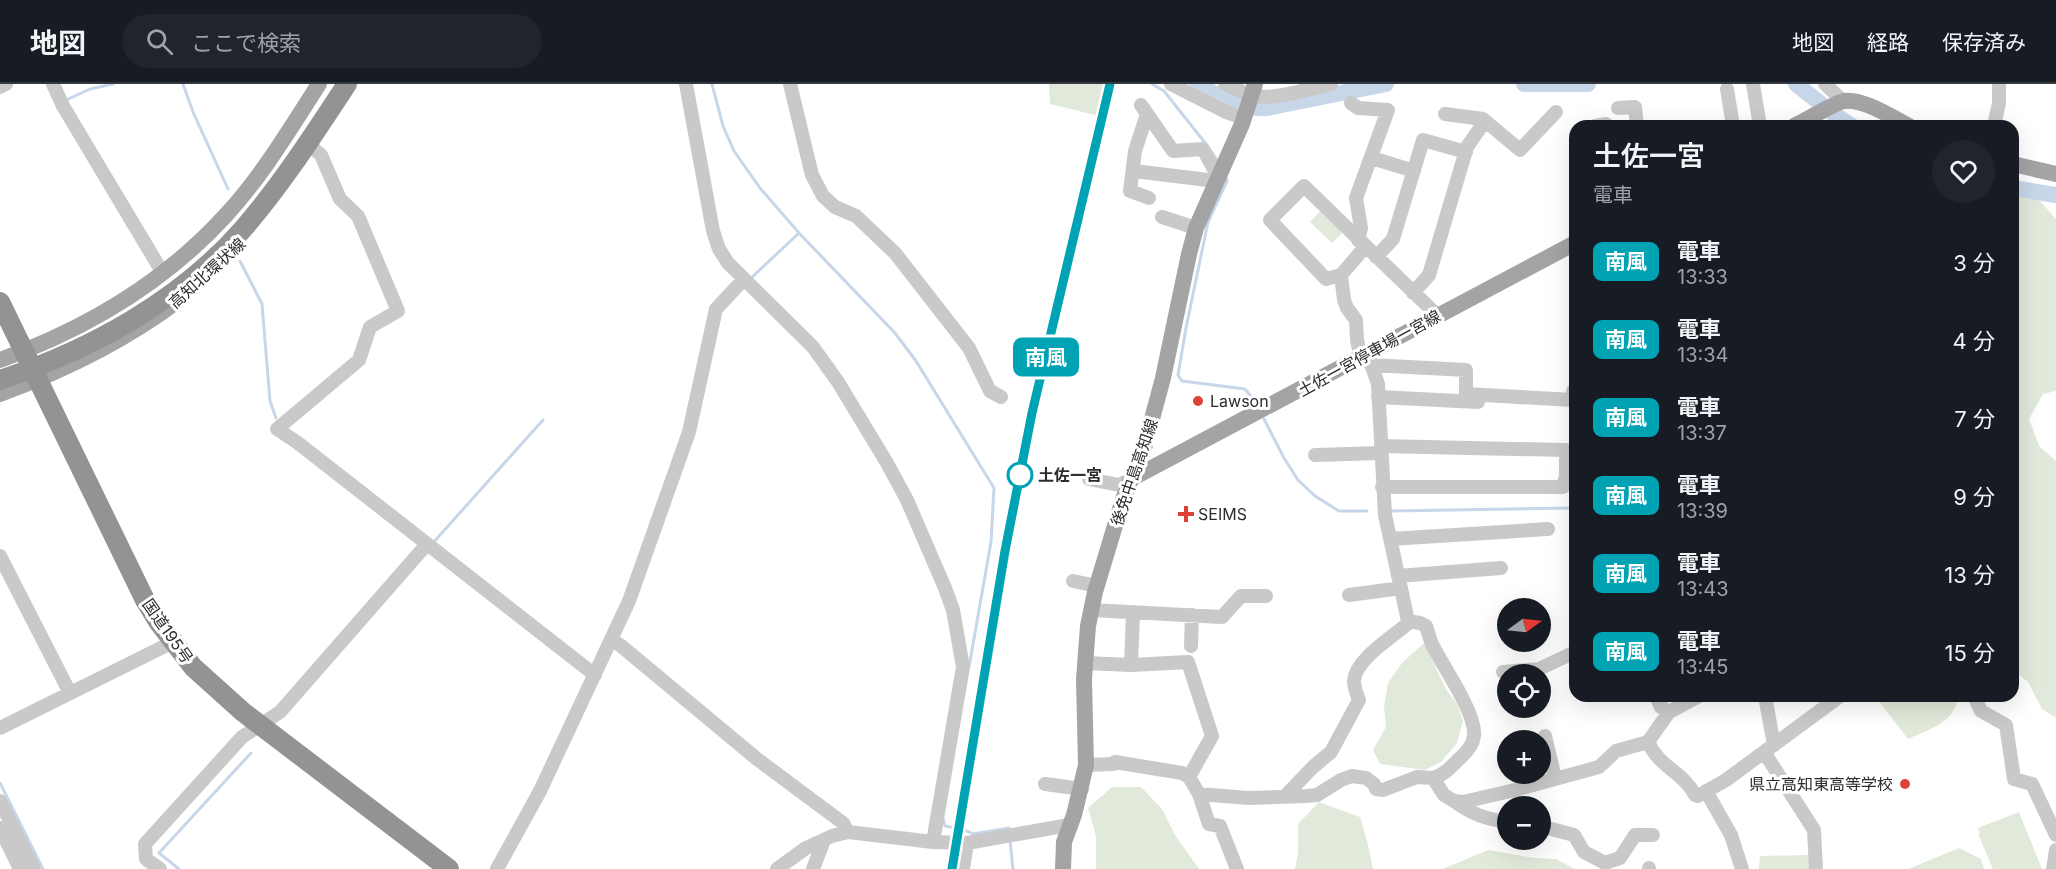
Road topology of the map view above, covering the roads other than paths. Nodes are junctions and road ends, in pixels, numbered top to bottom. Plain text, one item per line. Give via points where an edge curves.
1 (6, 84) edge
2 (53, 84) edge
3 (319, 84) edge
4 (347, 84) edge
5 (358, 84) edge
6 (686, 84) edge
7 (790, 84) edge
8 (1172, 84) edge
9 (1225, 84) edge
10 (1331, 84) edge
11 (1753, 84) edge
12 (1825, 84) edge
13 (1999, 84) edge
14 (0, 87) edge
15 (1727, 89) dead end
16 (1253, 93) edge
17 (1843, 102) junction
18 (1351, 103) dead end
19 (1618, 108) dead end
20 (1556, 112) dead end
21 (1445, 114) dead end
22 (1244, 117) junction
23 (1636, 120) edge
24 (1732, 120) edge
25 (1759, 120) edge
26 (1806, 120) edge
27 (1896, 120) edge
28 (1995, 120) edge
29 (1485, 121) junction
30 (314, 149) junction
31 (1466, 152) junction
32 (1372, 158) junction
33 (2019, 165) edge
34 (1134, 171) junction
35 (1414, 171) junction
36 (2056, 174) edge
37 (1217, 179) junction
38 (1149, 198) dead end
39 (1162, 217) dead end
40 (1196, 228) junction
41 (1361, 243) junction
42 (1569, 246) edge
43 (1376, 257) junction
44 (165, 272) junction
45 (1341, 275) junction
46 (748, 282) junction
47 (1413, 293) junction
48 (0, 302) edge
49 (1437, 315) junction
50 (24, 351) junction
51 (1367, 359) junction
52 (0, 360) edge
53 (0, 380) edge
54 (38, 380) junction
55 (0, 394) edge
56 (1001, 397) dead end
57 (1378, 397) junction
58 (1569, 400) edge
59 (1569, 407) edge
60 (1381, 450) junction
61 (1315, 455) dead end
62 (1089, 479) dead end
63 (1131, 479) junction
64 (1382, 487) junction
65 (1548, 530) dead end
66 (1390, 539) junction
67 (428, 544) junction
68 (0, 556) edge
69 (1501, 568) dead end
70 (1073, 581) dead end
71 (1400, 582) junction
72 (1097, 586) junction
73 (1349, 595) dead end
74 (1266, 596) dead end
75 (1091, 610) junction
76 (1133, 612) junction
77 (1192, 615) junction
78 (1408, 621) junction
79 (173, 642) junction
80 (616, 642) junction
81 (1191, 646) dead end
82 (1569, 655) edge
83 (1085, 663) junction
84 (1550, 664) edge
85 (1131, 665) junction
86 (595, 675) junction
87 (70, 693) junction
88 (1659, 702) edge
89 (1684, 702) edge
90 (1765, 702) edge
91 (1832, 702) edge
92 (1977, 702) edge
93 (1669, 712) junction
94 (259, 725) junction
95 (0, 728) edge
96 (1648, 741) junction
97 (1769, 749) junction
98 (1551, 761) edge
99 (1086, 765) junction
100 (1189, 777) junction
101 (1433, 778) junction
102 (1555, 778) junction
103 (1045, 784) dead end
104 (1082, 789) junction
105 (1706, 791) junction
106 (1199, 794) junction
107 (1285, 796) junction
108 (0, 801) edge
109 (1454, 801) junction
110 (1497, 820) edge
111 (1069, 825) junction
112 (0, 828) edge
113 (1551, 829) edge
114 (848, 832) junction
115 (1653, 835) dead end
116 (2056, 835) edge
117 (824, 840) junction
118 (933, 842) junction
119 (967, 843) junction
120 (2056, 850) edge
121 (20, 869) edge
122 (34, 869) edge
123 (160, 869) edge
124 (448, 869) edge
125 (497, 869) edge
126 (777, 869) edge
127 (813, 869) edge
128 (963, 869) edge
129 (1063, 869) edge
130 (1237, 869) edge
131 (1742, 869) edge
132 (1816, 869) edge
133 (2053, 869) edge

1 - 14 street
2 - 44 street
3 - 44 main road, 高知北環状線 via 241,198
4 - 53 highway, bridge via 291,168 218,255 158,303 123,325 47,363
5 - 30 main road, 高知北環状線
6 - 46 street via 713,231 728,263
7 - 56 street via 812,175 823,196 835,207 856,216 895,253 969,348 990,391
8 - 22 street
9 - 16 street
10 - 16 street via 1268,97
11 - 25 street
12 - 17 street
13 - 28 street
15 - 24 street
16 - 22 main road, 後免中島高知線
17 - 26 main road
17 - 27 main road via 1863,104
18 - 32 street via 1358,108 1388,110
19 - 23 street via 1635,107
20 - 29 street via 1520,150
21 - 29 street
22 - 37 main road, 後免中島高知線
29 - 31 street
30 - 54 main road, 高知北環状線 via 251,233 194,287 119,341
30 - 67 street via 321,155 340,199 358,216 398,311 370,327 359,360 277,429
31 - 35 street via 1423,140
31 - 47 street via 1429,275
32 - 35 street
32 - 41 street via 1356,198
33 - 36 main road
34 - 37 street
34 - 37 street via 1144,109 1173,151 1203,149
34 - 38 street via 1131,191
35 - 43 street via 1393,239
37 - 40 main road, 後免中島高知線
39 - 40 street
40 - 63 main road, 後免中島高知線 via 1164,378
41 - 43 street
41 - 45 street
41 - 45 street via 1304,186 1270,220 1326,279
42 - 49 main road, 土佐一宮停車場一宮線
43 - 47 street
44 - 50 main road, 高知北環状線 via 101,315
45 - 51 street via 1344,300 1356,320 1357,340
46 - 80 street via 716,309 681,457
46 - 118 street via 813,347 838,382 907,500 953,610 963,667
47 - 49 street
48 - 50 highway, 国道195号
49 - 51 main road, 土佐一宮停車場一宮線
50 - 52 main road, 高知北環状線
50 - 54 highway, 国道195号
51 - 57 street via 1378,384
51 - 58 street via 1466,370 1466,394
51 - 63 main road, 土佐一宮停車場一宮線
54 - 55 main road, 高知北環状線
54 - 79 highway, 国道195号 via 146,600
57 - 59 street
57 - 60 street
60 - 61 street
60 - 64 street
60 - 64 street via 1566,450 1563,487
62 - 63 street via 1119,485
63 - 72 main road, 後免中島高知線
64 - 66 street
65 - 66 street
66 - 71 street
67 - 86 street
67 - 94 street via 280,712
68 - 87 street
69 - 71 street
70 - 72 street
71 - 73 street
71 - 78 street
72 - 75 main road, 後免中島高知線
74 - 77 street via 1241,596 1222,617
75 - 76 street
75 - 83 main road, 後免中島高知線
76 - 77 street
76 - 85 street
77 - 81 street
78 - 101 street via 1426,626 1432,645 1465,705 1475,736 1469,750 1448,771
78 - 107 street via 1359,667 1354,681 1359,700 1331,752
79 - 87 street
79 - 94 highway, 国道195号 via 193,667
80 - 86 street
80 - 114 street via 757,759 843,823
82 - 84 street
83 - 85 street
83 - 99 main road, 後免中島高知線
85 - 100 street via 1188,662 1212,736
86 - 125 street via 540,791
87 - 95 street
88 - 93 street
89 - 93 street
90 - 97 street
91 - 97 street
92 - 116 street via 1981,711 2007,725 2014,779 2032,784
93 - 96 street
94 - 123 street via 242,737 145,844 146,859
94 - 124 highway, 国道195号
96 - 102 street via 1616,751 1599,767
96 - 105 street via 1660,761 1678,774 1695,795
97 - 105 street
97 - 132 street via 1814,830
98 - 102 street
99 - 100 street via 1115,762
99 - 104 main road, 後免中島高知線
100 - 106 street
101 - 107 street via 1417,777 1379,790 1366,778 1352,776 1317,795
101 - 109 street via 1444,795
102 - 109 street
103 - 104 street
104 - 111 main road, 後免中島高知線
105 - 131 street via 1731,835
106 - 107 street
106 - 130 street via 1209,824 1220,826
108 - 122 street
109 - 110 street via 1467,811
111 - 119 street
111 - 129 main road, 後免中島高知線
112 - 121 street
113 - 115 street via 1574,835 1584,852 1605,863 1620,858 1635,835
114 - 117 street
114 - 118 street
117 - 126 street
117 - 127 street
118 - 119 street
119 - 128 street
120 - 133 street

